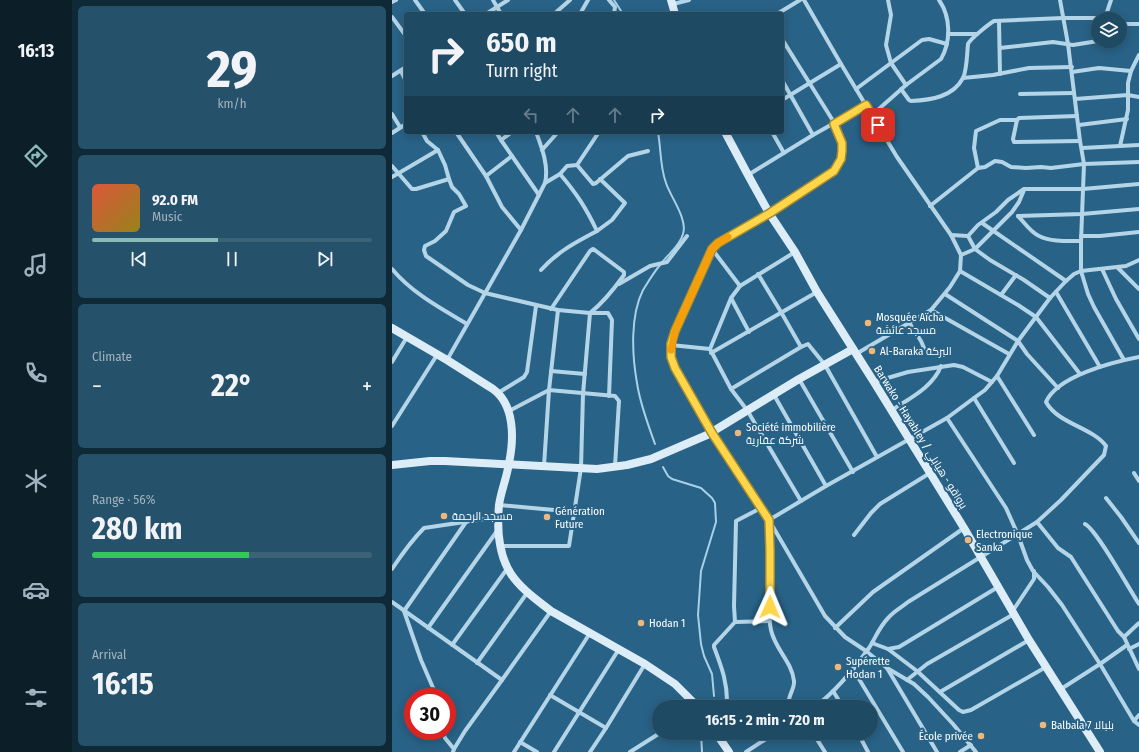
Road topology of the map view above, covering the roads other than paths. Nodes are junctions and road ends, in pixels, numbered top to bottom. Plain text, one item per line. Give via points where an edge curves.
1 (396, 0) edge
2 (415, 0) edge
3 (455, 0) edge
4 (493, 0) edge
5 (508, 0) edge
6 (570, 0) edge
7 (588, 0) edge
8 (609, 0) edge
9 (689, 0) edge
10 (800, 0) edge
11 (804, 0) edge
12 (888, 0) edge
13 (939, 0) edge
14 (1060, 0) edge
15 (1111, 0) edge
16 (392, 2) edge
17 (672, 2) edge
18 (497, 7) junction
19 (424, 12) edge
20 (464, 12) edge
21 (489, 12) edge
22 (501, 12) edge
23 (556, 12) edge
24 (581, 12) edge
25 (614, 12) edge
26 (674, 12) edge
27 (780, 12) edge
28 (1108, 12) edge
29 (392, 17) edge
30 (1063, 18) junction
31 (1091, 19) edge
32 (999, 21) junction
33 (1127, 24) edge
34 (1139, 24) edge
35 (404, 33) edge
36 (948, 34) junction
37 (978, 34) junction
38 (784, 42) edge
39 (1091, 42) edge
40 (947, 44) junction
41 (1068, 44) junction
42 (1000, 48) junction
43 (1139, 55) edge
44 (841, 64) junction
45 (891, 64) junction
46 (404, 68) edge
47 (1072, 69) junction
48 (400, 71) junction
49 (1131, 71) junction
50 (1000, 74) junction
51 (392, 76) edge
52 (404, 77) edge
53 (963, 78) junction
54 (784, 83) edge
55 (810, 83) junction
56 (906, 85) junction
57 (856, 89) junction
58 (901, 89) junction
59 (1074, 93) junction
60 (1020, 94) dead end
61 (791, 95) junction
62 (1128, 95) junction
63 (1139, 97) edge
64 (1075, 98) junction
65 (784, 99) edge
66 (866, 105) junction
67 (392, 114) edge
68 (872, 115) junction
69 (1077, 116) junction
70 (1127, 119) junction
71 (1017, 120) junction
72 (834, 124) junction
73 (404, 125) edge
74 (1079, 125) junction
75 (400, 127) junction
76 (392, 133) edge
77 (423, 134) edge
78 (457, 134) edge
79 (497, 134) edge
80 (509, 134) edge
81 (537, 134) edge
82 (556, 134) edge
83 (598, 134) edge
84 (728, 134) edge
85 (773, 134) edge
86 (814, 135) junction
87 (501, 140) junction
88 (1080, 141) junction
89 (1139, 145) edge
90 (1120, 146) junction
91 (1082, 148) junction
92 (438, 150) junction
93 (542, 150) junction
94 (648, 151) dead end
95 (784, 153) junction
96 (512, 156) junction
97 (1139, 162) edge
98 (1084, 164) junction
99 (577, 165) junction
100 (392, 166) edge
101 (978, 168) junction
102 (398, 174) junction
103 (560, 174) junction
104 (748, 175) junction
105 (486, 176) junction
106 (392, 177) edge
107 (448, 179) junction
108 (600, 179) junction
109 (545, 183) junction
110 (1139, 184) edge
111 (1024, 189) junction
112 (1083, 189) junction
113 (539, 195) junction
114 (930, 206) junction
115 (1139, 209) edge
116 (1012, 212) junction
117 (770, 213) junction
118 (1082, 214) junction
119 (1018, 216) junction
120 (982, 223) junction
121 (521, 230) junction
122 (598, 231) junction
123 (992, 231) junction
124 (1139, 232) edge
125 (951, 235) junction
126 (687, 236) dead end
127 (968, 236) junction
128 (1081, 236) junction
129 (1081, 241) junction
130 (712, 249) junction
131 (975, 249) junction
132 (795, 252) junction
133 (961, 255) junction
134 (1139, 260) edge
135 (1118, 268) junction
136 (392, 269) edge
137 (1102, 269) junction
138 (541, 270) dead end
139 (960, 271) junction
140 (1082, 272) junction
141 (758, 274) junction
142 (1016, 275) junction
143 (1066, 281) junction
144 (617, 285) junction
145 (740, 286) junction
146 (1139, 289) edge
147 (817, 292) junction
148 (1056, 292) junction
149 (485, 293) junction
150 (945, 294) junction
151 (1001, 295) junction
152 (731, 298) junction
153 (1050, 298) junction
154 (536, 306) junction
155 (551, 309) junction
156 (558, 310) junction
157 (931, 310) junction
158 (781, 312) junction
159 (590, 313) junction
160 (1036, 317) junction
161 (467, 324) junction
162 (910, 324) junction
163 (392, 328) edge
164 (748, 332) junction
165 (407, 337) junction
166 (1139, 339) edge
167 (1018, 341) junction
168 (671, 344) junction
169 (801, 346) junction
170 (924, 348) dead end
171 (710, 351) junction
172 (855, 351) junction
173 (1009, 354) junction
174 (437, 355) junction
175 (1139, 357) edge
176 (447, 360) junction
177 (1124, 360) junction
178 (392, 362) edge
179 (825, 365) junction
180 (941, 366) junction
181 (1100, 366) junction
182 (551, 371) junction
183 (585, 374) junction
184 (1080, 374) junction
185 (997, 376) junction
186 (800, 379) junction
187 (874, 382) junction
188 (992, 382) junction
189 (1058, 388) junction
190 (731, 389) junction
191 (549, 390) junction
192 (498, 393) junction
193 (584, 394) junction
194 (774, 395) junction
195 (609, 396) junction
196 (974, 398) junction
197 (747, 410) junction
198 (891, 411) junction
199 (508, 412) junction
200 (947, 418) junction
201 (392, 426) edge
202 (712, 433) junction
203 (1034, 435) dead end
204 (909, 440) junction
205 (877, 457) junction
206 (1014, 463) dead end
207 (393, 464) edge
208 (509, 464) junction
209 (544, 466) junction
210 (615, 466) junction
211 (582, 468) junction
212 (853, 472) junction
213 (930, 473) junction
214 (1134, 473) dead end
215 (1139, 481) edge
216 (826, 486) junction
217 (1106, 498) dead end
218 (801, 501) junction
219 (500, 505) junction
220 (761, 508) junction
221 (576, 512) junction
222 (499, 517) junction
223 (769, 520) junction
224 (466, 522) junction
225 (1037, 522) junction
226 (1085, 524) dead end
227 (499, 526) junction
228 (964, 528) junction
229 (854, 535) dead end
230 (1018, 535) junction
231 (1139, 543) edge
232 (501, 546) junction
233 (980, 557) junction
234 (508, 568) junction
235 (392, 569) edge
236 (1034, 571) junction
237 (998, 587) junction
238 (528, 593) junction
239 (392, 602) edge
240 (1139, 604) edge
241 (552, 610) junction
242 (404, 611) junction
243 (1013, 613) junction
244 (769, 621) junction
245 (735, 622) junction
246 (1139, 623) edge
247 (428, 628) junction
248 (835, 628) junction
249 (590, 633) junction
250 (1124, 637) junction
251 (1029, 640) junction
252 (872, 643) junction
253 (1139, 644) edge
254 (452, 645) junction
255 (1128, 647) junction
256 (619, 648) junction
257 (888, 649) junction
258 (866, 651) junction
259 (477, 663) junction
260 (645, 664) junction
261 (1100, 664) junction
262 (1046, 667) junction
263 (887, 668) junction
264 (853, 669) junction
265 (1139, 669) edge
266 (917, 671) junction
267 (502, 680) junction
268 (907, 680) junction
269 (433, 688) edge
270 (1061, 689) junction
271 (833, 691) junction
272 (940, 692) junction
273 (550, 694) junction
274 (690, 700) edge
275 (728, 700) edge
276 (788, 700) edge
277 (823, 700) edge
278 (839, 700) edge
279 (579, 712) junction
280 (1139, 715) edge
281 (1134, 721) junction
282 (1139, 724) edge
283 (606, 728) junction
284 (652, 738) edge
285 (446, 740) edge
286 (721, 740) edge
287 (764, 740) edge
288 (817, 740) edge
289 (862, 740) edge
290 (520, 742) junction
291 (971, 745) junction
292 (454, 751) edge
293 (514, 752) edge
294 (537, 752) edge
295 (554, 752) edge
296 (590, 752) edge
297 (630, 752) edge
298 (729, 752) edge
299 (746, 752) edge
300 (825, 752) edge
301 (868, 752) edge
302 (903, 752) edge
303 (938, 752) edge
304 (960, 752) edge
305 (976, 752) edge
306 (1100, 752) edge

1 - 16 street
2 - 19 street
3 - 20 street
4 - 18 street
5 - 18 street
6 - 23 street
7 - 24 street
8 - 25 street via 615,7
9 - 17 street
10 - 27 street
11 - 44 street
12 - 45 street via 890,15 886,45
13 - 36 street via 944,8
14 - 30 street
15 - 28 street
17 - 26 street
18 - 21 street
18 - 22 street
29 - 35 street
30 - 31 street
30 - 32 street
30 - 41 street
32 - 37 street via 989,23
32 - 42 street
33 - 34 street
36 - 37 street
36 - 40 street
37 - 53 street via 968,44
38 - 55 street
39 - 41 street
40 - 45 street via 926,39
40 - 56 street via 941,59
41 - 42 street via 1053,42
41 - 47 street
42 - 50 street
43 - 49 street
44 - 55 street
44 - 57 street
45 - 56 street
45 - 57 street
46 - 48 street
47 - 49 street
47 - 50 street via 1029,68
47 - 59 street
48 - 51 street
48 - 52 street
49 - 62 street
50 - 53 street
53 - 58 street via 947,94 930,99 909,100
54 - 61 street
55 - 61 street
55 - 72 street
56 - 58 street
57 - 66 street
58 - 68 street
59 - 60 street
59 - 64 street
61 - 65 street
61 - 86 street
62 - 63 street
62 - 64 street
62 - 70 street
64 - 69 street
66 - 68 street
66 - 72 street
67 - 75 street
68 - 114 street
69 - 71 street
69 - 74 street
70 - 74 street
70 - 90 street
71 - 88 street via 1012,139 1014,142
71 - 101 street via 1000,120 976,131 974,148
72 - 86 street
72 - 117 street via 842,143 841,159 834,171
73 - 75 street
74 - 88 street
75 - 76 street
77 - 92 street
78 - 105 street
79 - 87 street
80 - 87 street
81 - 93 street
82 - 93 street
83 - 99 street
84 - 104 street, Barwako - Hayabley / برواقو - هيابلي
85 - 95 street
86 - 95 street
87 - 96 street
88 - 91 street
89 - 90 street
90 - 91 street
91 - 98 street
92 - 102 street
92 - 107 street
93 - 109 street via 547,169
94 - 108 street via 628,156
95 - 104 street
96 - 105 street
96 - 113 street
97 - 98 street
98 - 101 street via 1026,168 1011,167 995,161 985,168
98 - 112 street
99 - 103 street via 567,166
99 - 108 street via 593,184
100 - 102 street
101 - 114 street
102 - 106 street
102 - 107 street via 412,189
103 - 109 street
103 - 122 street via 584,204
104 - 117 street, Barwako - Hayabley / برواقو - هيابلي
105 - 121 street via 502,207
107 - 149 street via 466,206 454,212 446,231 425,246 424,250 426,256 468,285
108 - 122 street via 625,203 612,220
109 - 113 street
110 - 112 street
111 - 112 street
111 - 116 street
111 - 120 street
112 - 118 street
113 - 121 street
114 - 125 street
115 - 118 street
116 - 119 street
116 - 123 street
117 - 130 street
117 - 132 street, Barwako - Hayabley / برواقو - هيابلي
118 - 119 street
118 - 128 street
119 - 129 street via 1039,236
120 - 123 street
120 - 127 street
121 - 149 street
122 - 138 street via 570,245
123 - 131 street
123 - 143 street
124 - 128 street
125 - 127 street
125 - 133 street
126 - 144 street via 667,262 650,266
127 - 131 street
128 - 129 street
129 - 140 street
130 - 145 street
130 - 168 street
131 - 133 street
131 - 142 street
132 - 141 street
132 - 147 street, Barwako - Hayabley / برواقو - هيابلي
133 - 139 street
134 - 135 street
135 - 137 street
135 - 146 street
136 - 161 street via 415,291
137 - 140 street
137 - 166 street
139 - 150 street
139 - 151 street
140 - 143 street via 1074,274
140 - 177 street via 1094,307
141 - 145 street
141 - 158 street
142 - 151 street
142 - 153 street
143 - 148 street
144 - 155 street via 624,272 593,249
144 - 159 street
145 - 152 street
147 - 158 street
147 - 172 street, Barwako - Hayabley / برواقو - هيابلي
148 - 153 street
148 - 181 street
149 - 154 street
149 - 161 street
150 - 157 street
150 - 167 street
151 - 160 street
152 - 164 street
152 - 171 street
153 - 160 street
154 - 155 street
154 - 192 street via 527,372 524,377
155 - 156 street
156 - 159 street
156 - 182 street
157 - 162 street
157 - 173 street
158 - 164 street
158 - 169 street
159 - 183 street
159 - 195 street via 608,313 612,320
160 - 167 street
160 - 184 street
161 - 176 street
162 - 170 street
162 - 172 street
163 - 165 street
164 - 171 street
165 - 174 street
165 - 178 street
167 - 173 street
167 - 189 street
168 - 171 street
168 - 202 street via 671,357 675,368
169 - 179 street via 808,344
169 - 190 street
171 - 190 street
172 - 179 street
172 - 187 street, Barwako - Hayabley / برواقو - هيابلي
173 - 185 street
174 - 176 street
174 - 201 street
175 - 177 street
176 - 192 street
177 - 181 street
179 - 186 street
179 - 205 street
180 - 187 street
180 - 188 street via 962,367
180 - 198 street via 938,375 930,384
181 - 184 street
182 - 183 street
182 - 191 street
183 - 193 street
184 - 189 street
185 - 188 street
185 - 203 street
186 - 194 street
186 - 212 street
187 - 198 street, Barwako - Hayabley / برواقو - هيابلي
188 - 196 street
189 - 225 street via 1048,397 1048,406 1062,418 1103,442 1106,451 1079,482
190 - 197 street
191 - 193 street
191 - 199 street
191 - 209 street
192 - 199 street
193 - 195 street
193 - 211 street
194 - 197 street
194 - 216 street
195 - 210 street via 615,396 619,401
196 - 200 street
196 - 206 street
197 - 202 street
197 - 218 street
198 - 204 street, Barwako - Hayabley / برواقو - هيابلي
199 - 208 street via 512,443
200 - 204 street
200 - 230 street via 1006,508
202 - 210 street via 658,457
202 - 220 street
204 - 205 street
204 - 213 street, Barwako - Hayabley / برواقو - هيابلي
205 - 212 street
207 - 208 street via 430,461
208 - 209 street
208 - 219 street
209 - 211 street
210 - 211 street
211 - 221 street
212 - 216 street
213 - 228 street, Barwako - Hayabley / برواقو - هيابلي
213 - 229 street via 880,504
214 - 215 street
216 - 218 street
217 - 231 street
218 - 223 street
219 - 221 street
219 - 222 street
220 - 223 street
220 - 245 street via 736,521
221 - 232 street via 569,546
222 - 224 street
222 - 227 street
223 - 244 street
223 - 248 street via 825,616
224 - 235 street via 424,528
224 - 242 street
225 - 230 street
225 - 250 street via 1058,548 1071,557
226 - 240 street via 1102,544
227 - 232 street
227 - 247 street
228 - 233 street, Barwako - Hayabley / برواقو - هيابلي
228 - 248 street via 873,592
230 - 233 street
230 - 236 street
232 - 234 street
233 - 237 street, Barwako - Hayabley / برواقو - هيابلي
233 - 252 street via 890,616 878,630
234 - 238 street
234 - 254 street
236 - 243 street via 1034,579
236 - 261 street via 1062,605
237 - 243 street, Barwako - Hayabley / برواقو - هيابلي
237 - 257 street via 899,647
238 - 241 street
238 - 259 street
239 - 242 street
241 - 249 street
241 - 267 street
242 - 247 street
242 - 269 street
243 - 251 street, Barwako - Hayabley / برواقو - هيابلي
243 - 266 street
244 - 245 street
244 - 276 street via 773,638 794,680
245 - 275 street via 714,647 726,680
246 - 250 street
247 - 254 street
248 - 258 street
249 - 256 street
249 - 273 street
250 - 255 street
251 - 262 street, Barwako - Hayabley / برواقو - هيابلي
251 - 272 street
252 - 257 street
252 - 258 street
253 - 255 street
254 - 259 street
255 - 261 street
255 - 265 street
256 - 260 street
256 - 279 street
257 - 266 street
258 - 263 street
258 - 264 street
259 - 267 street
260 - 274 street via 675,684
260 - 283 street
261 - 270 street
261 - 281 street
262 - 270 street, Barwako - Hayabley / برواقو - هيابلي
262 - 272 street via 967,711 959,710
263 - 268 street
263 - 303 street
264 - 271 street
264 - 302 street
266 - 268 street
266 - 272 street
267 - 292 street via 465,731
268 - 291 street via 937,706
270 - 306 street, Barwako - Hayabley / برواقو - هيابلي
271 - 277 street
271 - 278 street
273 - 279 street
273 - 290 street
279 - 283 street
279 - 295 street
280 - 281 street
281 - 282 street
283 - 296 street
284 - 297 street
285 - 292 street
286 - 298 street
287 - 299 street
288 - 300 street
289 - 301 street
290 - 293 street
290 - 294 street
291 - 304 street
291 - 305 street

